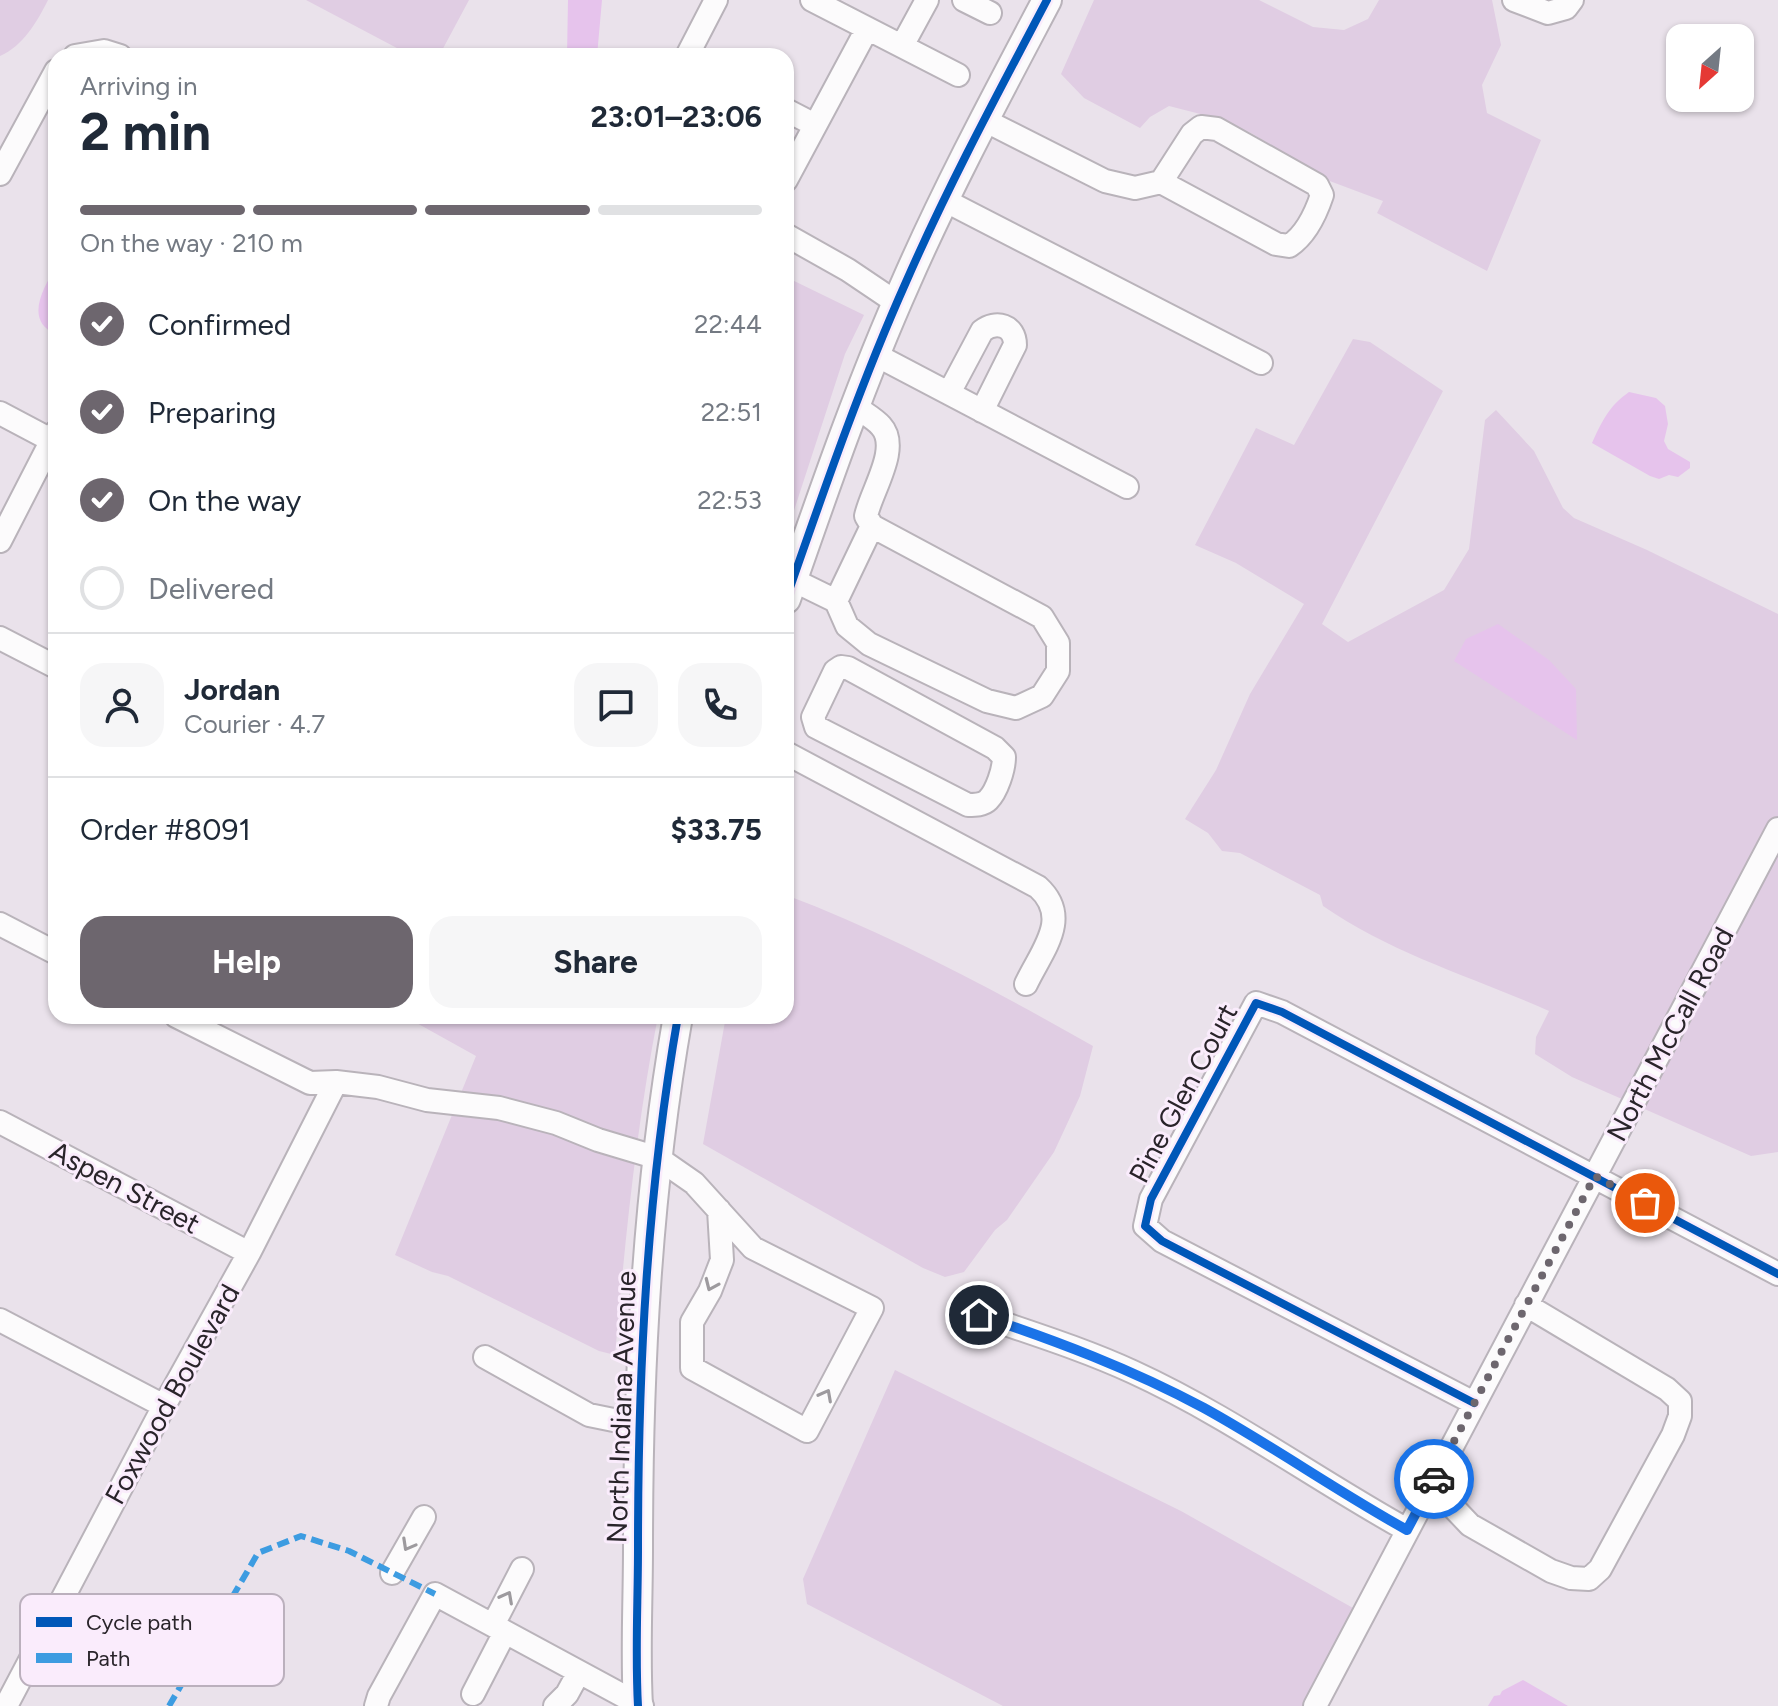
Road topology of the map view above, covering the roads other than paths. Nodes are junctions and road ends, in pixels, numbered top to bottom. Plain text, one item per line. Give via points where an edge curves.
1 (716, 0) edge
2 (812, 0) edge
3 (927, 0) edge
4 (964, 0) edge
5 (1047, 0) edge
6 (1514, 0) edge
7 (1572, 0) edge
8 (990, 13) dead end
9 (867, 29) junction
10 (902, 46) junction
11 (691, 48) edge
12 (958, 75) dead end
13 (48, 86) edge
14 (794, 114) edge
15 (984, 120) junction
16 (815, 125) junction
17 (794, 162) edge
18 (0, 174) edge
19 (1161, 182) junction
20 (944, 200) junction
21 (794, 240) edge
22 (897, 303) junction
23 (876, 355) junction
24 (1261, 363) dead end
25 (949, 393) junction
26 (856, 407) junction
27 (982, 411) junction
28 (0, 413) edge
29 (48, 433) edge
30 (48, 448) edge
31 (1127, 487) dead end
32 (872, 526) junction
33 (0, 541) edge
34 (794, 576) edge
35 (794, 591) edge
36 (836, 601) junction
37 (0, 638) edge
38 (48, 663) edge
39 (855, 748) junction
40 (794, 757) edge
41 (839, 780) junction
42 (1778, 829) edge
43 (2, 931) edge
44 (48, 950) edge
45 (1026, 984) dead end
46 (192, 1024) edge
47 (677, 1024) edge
48 (336, 1082) junction
49 (0, 1122) edge
50 (658, 1158) junction
51 (1595, 1176) junction
52 (719, 1210) junction
53 (249, 1253) junction
54 (1778, 1274) edge
55 (1526, 1305) junction
56 (979, 1315) dead end
57 (3, 1329) edge
58 (485, 1357) dead end
59 (1474, 1403) junction
60 (164, 1406) junction
61 (638, 1425) junction
62 (1427, 1491) junction
63 (424, 1517) dead end
64 (1407, 1530) junction
65 (522, 1569) dead end
66 (392, 1573) dead end
67 (65, 1594) edge
68 (499, 1628) junction
69 (579, 1672) junction
70 (20, 1679) edge
71 (473, 1694) dead end
72 (565, 1702) edge
73 (639, 1705) edge
74 (6, 1706) edge
75 (376, 1706) edge
76 (1315, 1706) edge

1 - 11 street
2 - 9 street
3 - 10 street
4 - 8 street
5 - 15 main road
6 - 7 street via 1548,13 1566,8
9 - 10 street
9 - 16 street
10 - 12 street
13 - 18 street
14 - 16 street
15 - 19 street via 1105,181 1135,188
15 - 20 main road
16 - 17 street
19 - 19 street via 1201,127 1217,129 1317,185 1322,195 1299,240 1289,246 1276,244
20 - 22 main road
20 - 24 street
21 - 22 street
22 - 23 main road
23 - 25 street
23 - 26 main road
25 - 27 street
25 - 27 street via 982,331 999,324 1009,329 1015,345
26 - 32 street via 882,427 889,442 866,516
26 - 34 main road
27 - 31 street
28 - 29 street
30 - 33 street
32 - 36 street
32 - 36 street via 1042,617 1058,643 1058,671 1042,696 1016,708 987,701 869,644 847,626
35 - 36 street
37 - 38 street
39 - 39 street via 968,805 988,800 1004,768 1004,757 995,748 841,667 813,723
39 - 41 street
40 - 41 street
41 - 45 street via 1051,898 1054,927
42 - 51 street, North McCall Road
43 - 44 street
46 - 48 street via 310,1083
47 - 50 main road, North Indiana Avenue
48 - 50 street via 499,1108
48 - 53 street, Foxwood Boulevard
49 - 53 street, Aspen Street
50 - 52 street via 694,1183
50 - 61 main road, North Indiana Avenue
51 - 54 street, Pine Glen Court
51 - 55 street, North McCall Road
51 - 59 street, Pine Glen Court via 1282,1012 1256,1003 1243,1024 1151,1199 1145,1226 1162,1241
52 -> 52 street via 722,1260 692,1322 692,1368 807,1431 872,1308 753,1248
53 - 60 street, Foxwood Boulevard
55 - 59 street, North McCall Road
55 - 62 street via 1667,1389 1680,1401 1673,1435 1600,1569 1589,1579 1551,1571 1470,1525
56 - 64 street via 1147,1379 1259,1439
57 - 60 street
58 - 61 street via 589,1415
59 - 62 street, North McCall Road
60 - 67 street, Foxwood Boulevard
61 - 73 main road, North Indiana Avenue
62 - 64 street, North McCall Road
63 -> 66 street
64 - 76 street, North McCall Road
68 -> 65 street
68 - 69 street
68 - 71 street
68 - 75 street via 435,1594
69 - 72 street
69 - 73 street
70 - 74 street, Foxwood Boulevard

